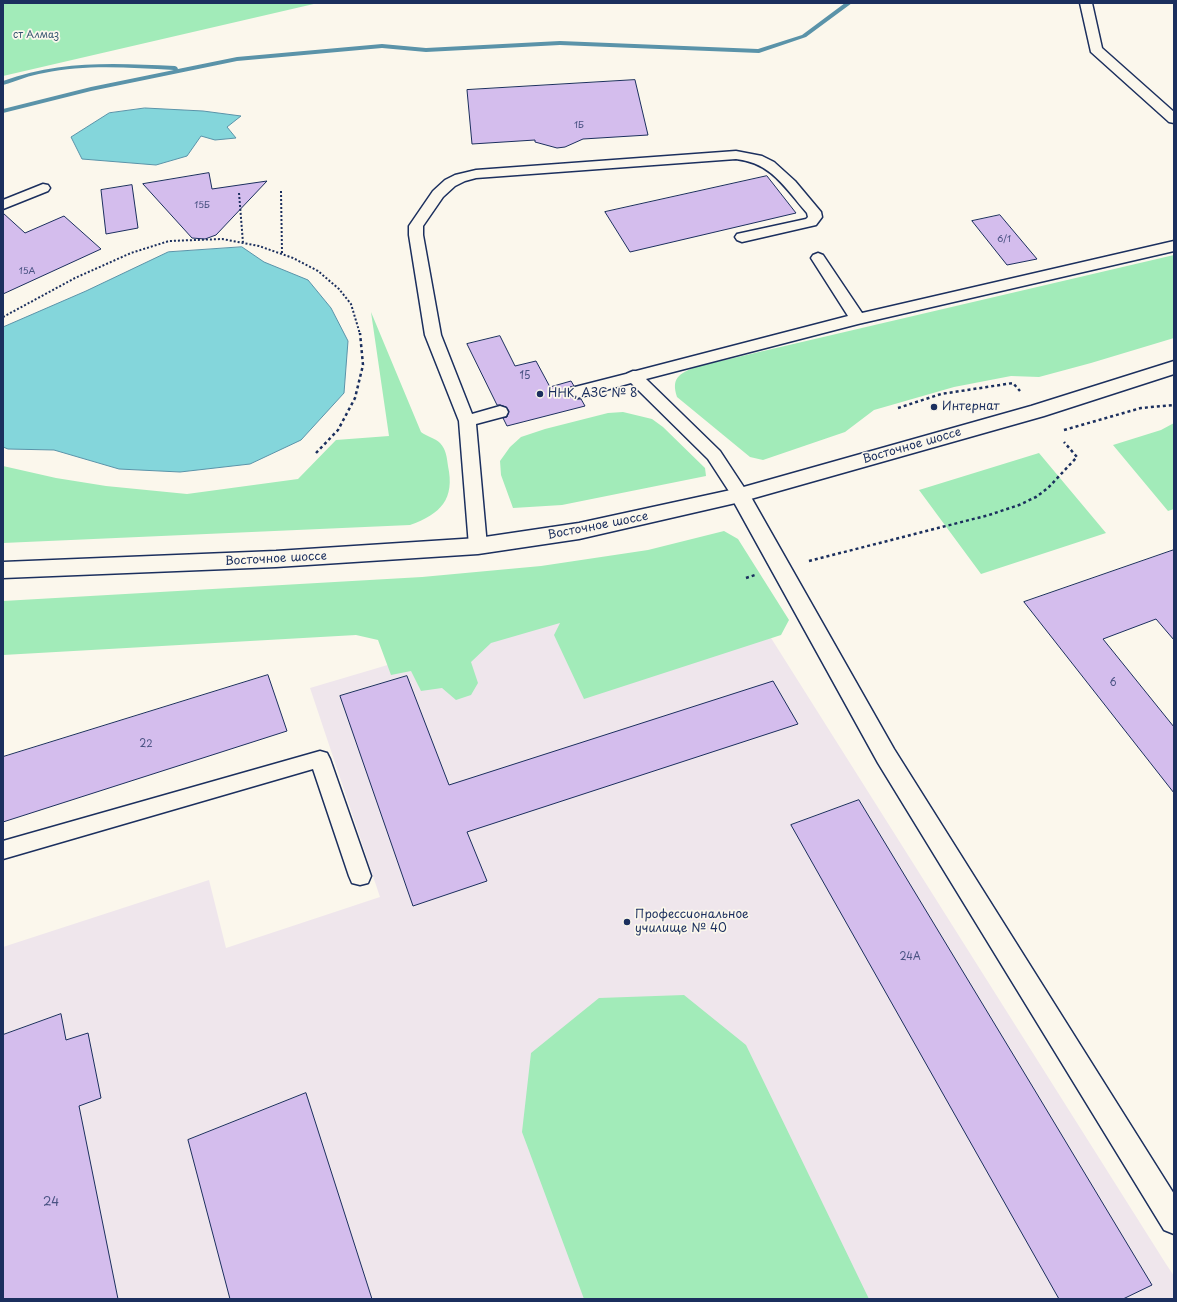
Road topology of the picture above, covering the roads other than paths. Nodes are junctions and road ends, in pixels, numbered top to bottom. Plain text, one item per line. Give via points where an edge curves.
1 (1086, 3) edge
2 (1174, 119) edge
3 (43, 188) dead end
4 (3, 205) edge
5 (742, 237) dead end
6 (1174, 246) edge
7 (818, 258) dead end
8 (858, 319) junction
9 (1174, 367) edge
10 (633, 376) junction
11 (577, 392) dead end
12 (500, 412) dead end
13 (467, 421) junction
14 (740, 495) junction
15 (478, 546) junction
16 (3, 570) edge
17 (3, 850) edge
18 (360, 876) dead end
19 (1174, 1220) edge

1 - 2 lane via 1096,50
3 - 4 lane
5 - 13 lane via 811,222 815,217 814,212 774,168 751,157 736,155 476,174 450,183 438,194 416,226 416,236 433,335
6 - 8 lane
7 - 8 lane
8 - 10 lane
9 - 14 main road, Восточное шоссе via 1037,411
10 - 11 lane
10 - 14 lane via 714,455
12 - 13 lane
13 - 15 lane
14 - 15 main road, Восточное шоссе via 579,531
14 - 19 main road via 886,756
15 - 16 main road, Восточное шоссе via 276,560
17 - 18 lane via 320,759

